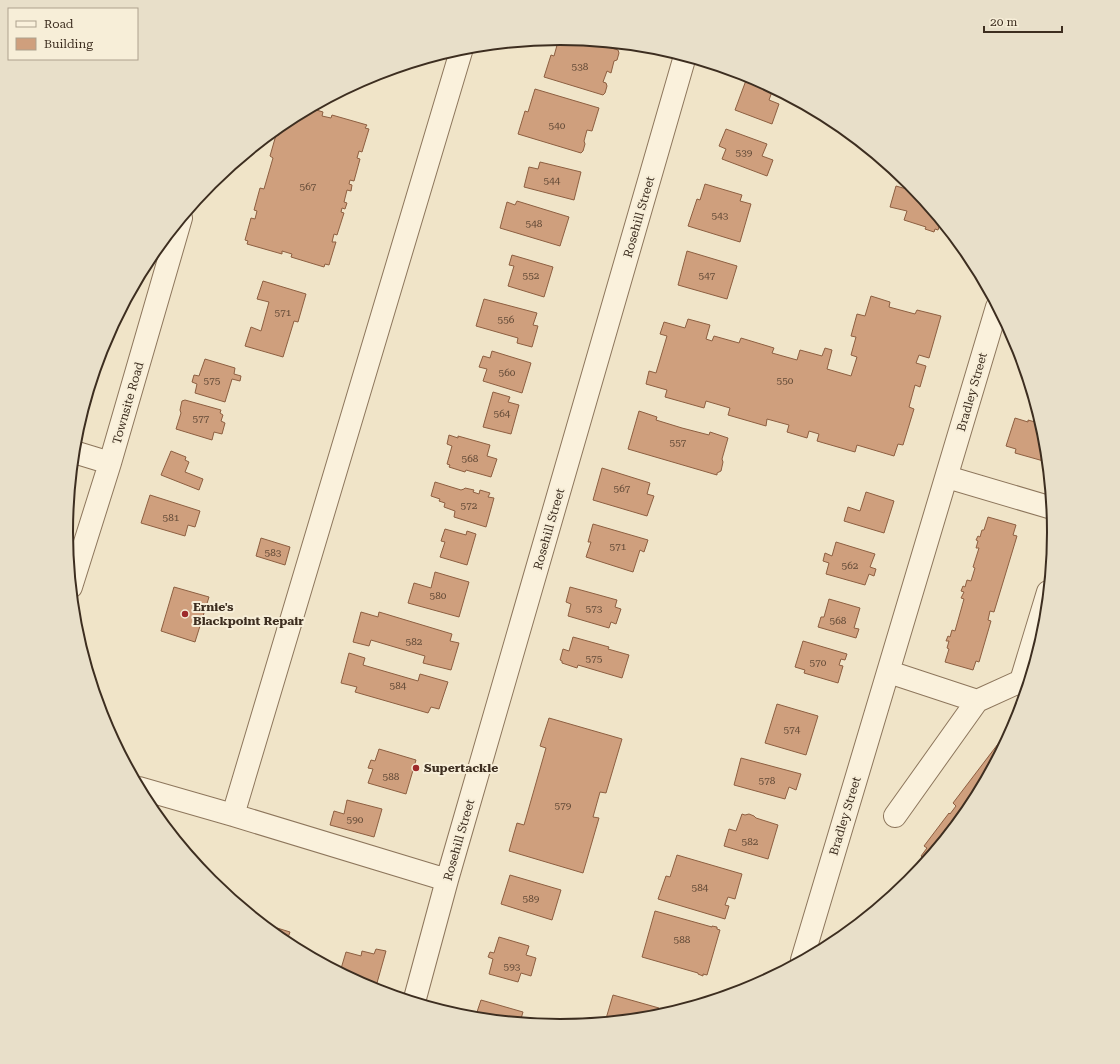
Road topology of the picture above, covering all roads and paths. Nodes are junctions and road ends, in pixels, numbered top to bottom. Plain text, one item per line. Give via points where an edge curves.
1 (460, 55) edge
2 (683, 61) edge
3 (177, 233) edge
4 (995, 313) edge
5 (79, 454) edge
6 (110, 463) junction
7 (947, 477) junction
8 (1046, 506) edge
9 (75, 577) edge
10 (889, 672) junction
11 (1024, 680) edge
12 (977, 702) junction
13 (147, 790) edge
14 (233, 815) junction
15 (895, 816) dead end
16 (447, 880) junction
17 (804, 953) edge
18 (415, 997) edge

1 - 14 street
2 - 16 street, Rosehill Street
3 - 6 street, Townsite Road
4 - 7 street, Bradley Street
5 - 6 street
6 - 9 street, Townsite Road
7 - 8 street
7 - 10 street, Bradley Street
10 - 12 street
10 - 17 street, Bradley Street
11 - 12 street
12 - 15 street
13 - 14 street
14 - 16 street
16 - 18 street, Rosehill Street

